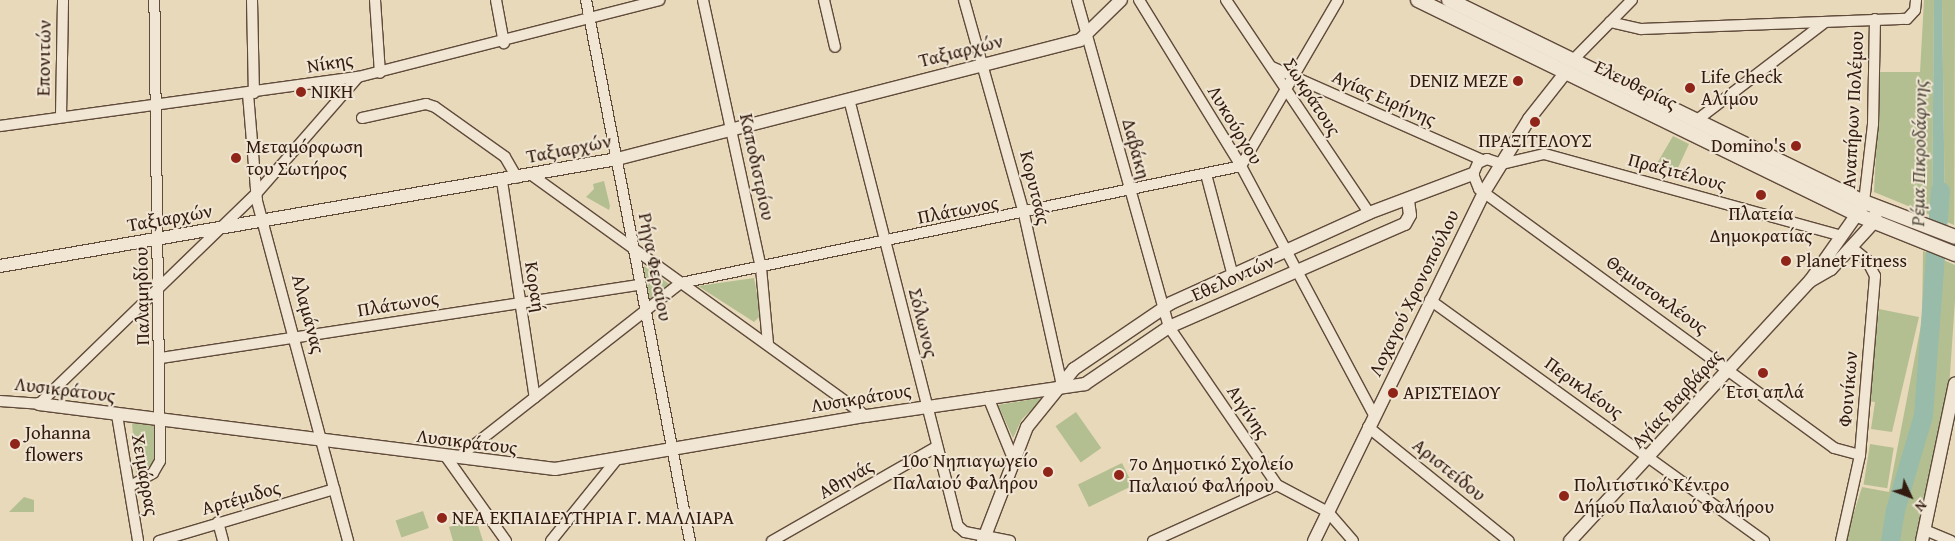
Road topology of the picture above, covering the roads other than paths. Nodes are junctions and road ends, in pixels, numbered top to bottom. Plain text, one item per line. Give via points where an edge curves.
1 (63, 0) edge
2 (154, 0) edge
3 (252, 0) edge
4 (375, 0) edge
5 (496, 0) edge
6 (586, 0) edge
7 (659, 0) edge
8 (703, 0) edge
9 (824, 0) edge
10 (964, 0) edge
11 (1078, 0) edge
12 (1121, 0) edge
13 (1139, 0) edge
14 (1226, 0) edge
15 (1338, 0) edge
16 (1418, 0) edge
17 (1449, 0) edge
18 (1632, 0) edge
19 (1916, 0) edge
20 (590, 20) junction
21 (1875, 20) junction
22 (1610, 22) junction
23 (1826, 22) junction
24 (1087, 37) junction
25 (504, 43) junction
26 (836, 47) dead end
27 (985, 65) junction
28 (1570, 66) junction
29 (1272, 67) junction
30 (380, 72) junction
31 (358, 77) junction
32 (1294, 78) junction
33 (1286, 92) junction
34 (251, 93) junction
35 (848, 99) junction
36 (157, 104) junction
37 (61, 116) junction
38 (362, 118) dead end
39 (1697, 120) junction
40 (0, 126) edge
41 (731, 130) junction
42 (617, 159) junction
43 (1482, 160) junction
44 (1502, 164) junction
45 (1241, 166) junction
46 (1206, 174) junction
47 (1473, 174) junction
48 (533, 176) junction
49 (517, 178) junction
50 (502, 181) junction
51 (1129, 190) junction
52 (1484, 192) junction
53 (256, 194) junction
54 (1408, 201) junction
55 (1864, 202) junction
56 (1878, 207) junction
57 (1369, 213) junction
58 (1024, 214) junction
59 (1858, 215) junction
60 (265, 221) junction
61 (1874, 222) junction
62 (222, 228) junction
63 (1842, 236) junction
64 (1953, 236) edge
65 (158, 239) junction
66 (885, 242) junction
67 (1851, 247) junction
68 (634, 250) junction
69 (1286, 251) junction
70 (1951, 252) edge
71 (0, 266) edge
72 (761, 268) junction
73 (1298, 270) junction
74 (1233, 276) junction
75 (1810, 282) junction
76 (681, 283) junction
77 (640, 285) junction
78 (158, 290) junction
79 (1430, 300) junction
80 (520, 303) junction
81 (1163, 307) junction
82 (645, 312) junction
83 (1169, 327) junction
84 (296, 337) junction
85 (768, 343) junction
86 (161, 358) junction
87 (1730, 369) junction
88 (1955, 383) edge
89 (1062, 386) junction
90 (988, 397) junction
91 (535, 398) junction
92 (0, 401) edge
93 (39, 404) junction
94 (926, 407) junction
95 (117, 415) junction
96 (866, 416) junction
97 (161, 420) junction
98 (1371, 421) junction
99 (324, 442) junction
100 (936, 447) junction
101 (675, 448) junction
102 (1860, 455) junction
103 (454, 457) junction
104 (1650, 457) junction
105 (618, 458) junction
106 (1014, 461) junction
107 (1277, 485) junction
108 (129, 487) junction
109 (334, 489) junction
110 (1328, 512) junction
111 (218, 522) junction
112 (1924, 535) edge
113 (984, 539) edge
114 (138, 541) edge
115 (159, 541) edge
116 (223, 541) edge
117 (348, 541) edge
118 (506, 541) edge
119 (552, 541) edge
120 (690, 541) edge
121 (772, 541) edge
122 (1010, 541) edge
123 (1153, 541) edge
124 (1314, 541) edge
125 (1353, 541) edge
126 (1509, 541) edge
127 (1570, 541) edge
128 (1764, 541) edge
129 (1841, 541) edge
130 (1950, 541) edge

1 - 37 street, Επονιτών
2 - 36 street, Παλαμηδίου
3 - 34 street, Αλαμάνας
4 - 30 street
5 - 25 street
6 - 20 street, Ρήγα Φεραίου
7 - 20 street, Νίκης
8 - 41 street, Καποδιστρίου
9 - 26 street
10 - 27 street, Κορυτσάς
11 - 24 street, Δαβάκη
12 - 24 street
13 - 45 street, Λυκούργου
14 - 29 street, Σωκράτους
15 - 32 street
16 - 28 main road, Ελευθερίας
17 - 28 main road, Ελευθερίας
18 - 22 street, Λοχαγού Χρονοπούλου
19 - 21 street via 1913,14
20 - 25 street, Νίκης
20 - 42 street, Ρήγα Φεραίου
21 - 23 street
21 - 55 street, Αναπήρων Πολέμου via 1873,124
22 - 23 street via 1641,29
22 - 28 street, Λοχαγού Χρονοπούλου
23 - 39 street via 1713,104
24 - 27 street, Ταξιαρχών
24 - 51 street, Δαβάκη
25 - 30 street, Νίκης
27 - 35 street, Ταξιαρχών
27 - 58 street, Κορυτσάς
28 - 39 main road, Ελευθερίας
28 - 44 street, Λοχαγού Χρονοπούλου
28 - 59 main road, Ελευθερίας
29 - 32 street, Αγίας Ειρήνης
29 - 33 street, Σωκράτους
30 - 31 street, Νίκης
31 - 34 street, Νίκης
31 - 53 street
32 - 33 street
32 - 43 street, Αγίας Ειρήνης
33 - 45 street
33 - 57 street, Σωκράτους
34 - 36 street, Νίκης
34 - 53 street, Αλαμάνας
35 - 41 street, Ταξιαρχών
35 - 66 street, Σόλωνος
36 - 37 street, Νίκης
36 - 65 street, Παλαμηδίου
37 - 40 street, Νίκης
38 - 49 street via 426,104 435,107 505,158
39 - 55 main road, Ελευθερίας
41 - 42 street, Ταξιαρχών
41 - 72 street, Καποδιστρίου
42 - 48 street, Ταξιαρχών
42 - 68 street, Ρήγα Φεραίου
43 - 44 street, Αγίας Ειρήνης
43 - 47 street
44 - 52 street, Λοχαγού Χρονοπούλου
44 - 63 street, Πραξιτέλους via 1544,154
45 - 46 street, Πλάτωνος
45 - 69 street, Λυκούργου
46 - 51 street, Πλάτωνος
46 - 74 street
47 - 52 street via 1475,185
47 - 54 street, Εθελοντών
48 - 49 street, Ταξιαρχών
48 - 68 street
49 - 50 street, Ταξιαρχών
50 - 60 street, Ταξιαρχών
50 - 80 street, Κοραή
51 - 58 street, Πλάτωνος
51 - 81 street, Δαβάκη
52 - 79 street, Λοχαγού Χρονοπούλου
52 - 87 street, Θεμιστοκλέους
53 - 60 street, Αλαμάνας
53 - 62 street
54 - 57 street, Εθελοντών
54 - 73 street, Εθελοντών via 1410,215 1405,224
55 - 56 main road, Ελευθερίας
55 - 59 street, Αγίας Βαρβάρας
56 - 61 street, Αγίας Βαρβάρας
56 - 64 main road, Ελευθερίας
57 - 69 street, Εθελοντών
58 - 66 street, Πλάτωνος
58 - 89 street, Κορυτσάς
59 - 61 main road, Ελευθερίας
59 - 63 street, Αγίας Βαρβάρας
60 - 62 street, Ταξιαρχών
60 - 84 street, Αλαμάνας
61 - 67 street, Αγίας Βαρβάρας
61 - 70 main road, Ελευθερίας
62 - 65 street, Ταξιαρχών
62 - 78 street
63 - 75 street, Αγίας Βαρβάρας
65 - 71 street, Ταξιαρχών
65 - 78 street, Παλαμηδίου
66 - 72 street, Πλάτωνος
66 - 94 street, Σόλωνος
67 - 75 street, Αγίας Βαρβάρας via 1831,269
67 - 102 street, Φοινίκων via 1868,260 1875,276
68 - 76 street
68 - 77 street, Ρήγα Φεραίου
69 - 73 street, Λυκούργου
69 - 74 street, Εθελοντών
72 - 76 street, Πλάτωνος
72 - 85 street, Καποδιστρίου
73 - 83 street, Εθελοντών
73 - 98 street, Αριστείδου
74 - 81 street, Εθελοντών
75 - 87 street, Αγίας Βαρβάρας
76 - 82 street
76 - 85 street
77 - 80 street, Πλάτωνος
77 - 82 street, Ρήγα Φεραίου
78 - 86 street, Παλαμηδίου
78 - 93 street
79 - 98 street, Λοχαγού Χρονοπούλου
79 - 104 street, Περικλέους
80 - 84 street, Πλάτωνος
80 - 91 street, Κοραή
81 - 83 street, Αιγίνης
81 - 89 street, Εθελοντών via 1074,369
82 - 91 street
82 - 101 street, Ρήγα Φεραίου
83 - 89 street, Εθελοντών via 1085,384
83 - 107 street, Αιγίνης
84 - 86 street, Πλάτωνος
84 - 99 street, Αλαμάνας
85 - 96 street
86 - 97 street, Παλαμηδίου
87 - 102 street, Θεμιστοκλέους via 1834,448
87 - 104 street, Αγίας Βαρβάρας
88 - 112 street
89 - 90 street, Εθελοντών
89 - 106 street, Εθελοντών via 1028,427
90 - 94 street, Εθελοντών
90 - 106 street
91 - 103 street
92 - 93 street, Λυσικράτους
93 - 95 street, Λυσικράτους
94 - 96 street, Λυσικράτους
94 - 100 street, Σόλωνος
95 - 97 street, Λυσικράτους
95 - 108 street, Χειμάρρας
96 - 101 street, Λυσικράτους
97 - 99 street, Λυσικράτους
97 - 108 street, Παλαμηδίου via 157,467
98 - 110 street, Λοχαγού Χρονοπούλου
98 - 126 street, Αριστείδου
99 - 103 street, Λυσικράτους
99 - 109 street, Αλαμάνας
100 - 113 street, Σόλωνος via 958,526
100 - 121 street, Αθηνάς
101 - 105 street, Λυσικράτους
101 - 120 street, Ρήγα Φεραίου
102 - 129 street, Φοινίκων
103 - 105 street, Λυσικράτους via 531,469
103 - 118 street
104 - 127 street, Αγίας Βαρβάρας
104 - 128 street, Περικλέους
105 - 119 street
106 - 113 street, Εθελοντών
107 - 110 street, Αιγίνης
107 - 123 street
108 - 114 street, Χειμάρρας
109 - 111 street, Αρτέμιδος
109 - 117 street, Αλαμάνας
110 - 124 street, Λοχαγού Χρονοπούλου
110 - 125 street
111 - 115 street, Αρτέμιδος
111 - 116 street
112 - 130 street
113 - 122 street

